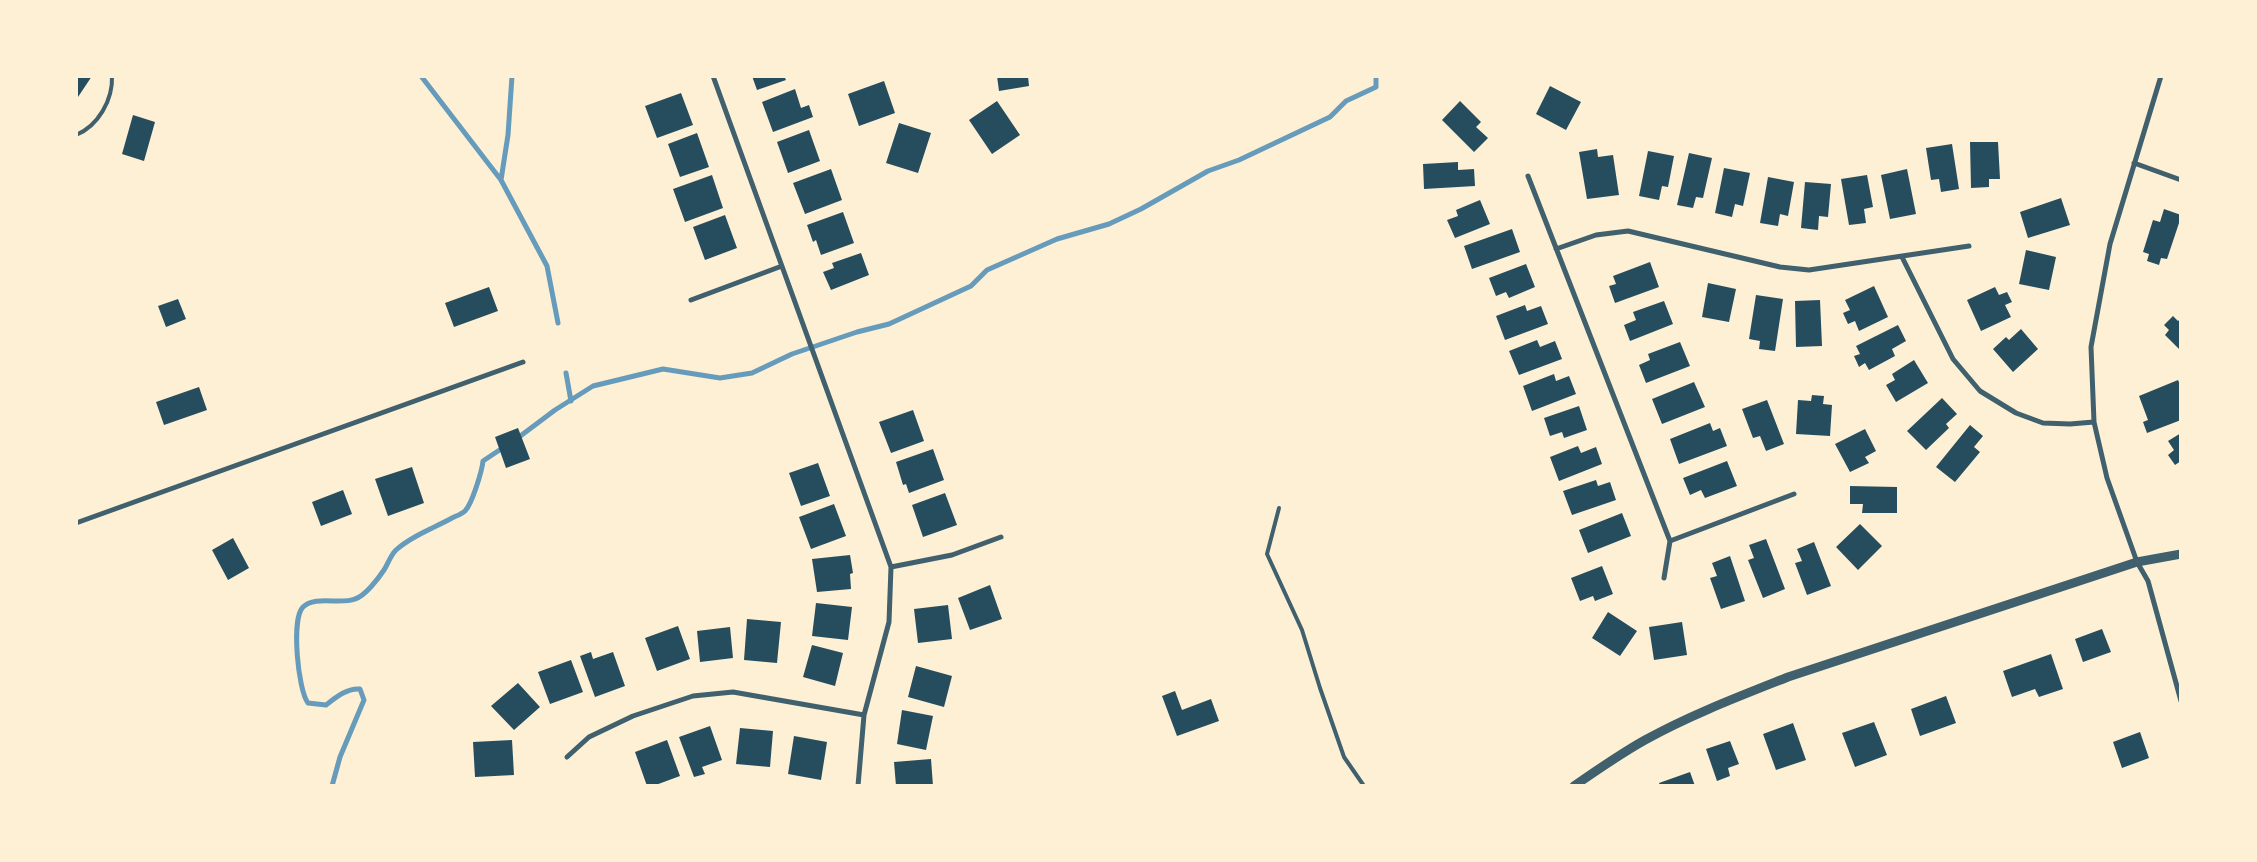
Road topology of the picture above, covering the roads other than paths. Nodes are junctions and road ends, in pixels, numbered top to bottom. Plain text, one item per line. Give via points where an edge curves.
1 (112, 76) edge
2 (713, 76) edge
3 (2161, 76) edge
4 (76, 135) edge
5 (2134, 163) junction
6 (1528, 176) dead end
7 (2181, 180) edge
8 (1969, 246) dead end
9 (1556, 249) junction
10 (1902, 257) junction
11 (782, 266) junction
12 (691, 300) dead end
13 (523, 362) dead end
14 (2094, 422) junction
15 (1794, 494) dead end
16 (1279, 508) dead end
17 (76, 523) edge
18 (1001, 537) dead end
19 (1670, 541) junction
20 (2181, 554) edge
21 (2137, 562) junction
22 (890, 567) junction
23 (1664, 578) dead end
24 (2181, 701) edge
25 (864, 715) junction
26 (567, 756) dead end
27 (858, 786) edge
28 (1364, 786) edge
29 (1574, 786) edge

1 - 4 lane via 107,104 89,129
2 - 11 street
3 - 5 street
5 - 7 street
5 - 14 street via 2110,244 2091,347
6 - 9 street
8 - 10 street
9 - 10 street via 1596,235 1628,232 1809,270
9 - 19 street
10 - 14 street via 1953,360 1980,391 2016,413 2043,423
11 - 12 street
11 - 22 street
13 - 17 street
14 - 21 street via 2108,478
15 - 19 street
16 - 28 lane via 1267,554 1302,630 1344,757
18 - 22 street via 952,554
19 - 23 street
20 - 21 street
21 - 24 street via 2148,581
21 - 29 street via 1788,677 1646,739
22 - 25 street via 889,622
25 - 26 street via 733,692 692,696 633,716 589,737
25 - 27 street

